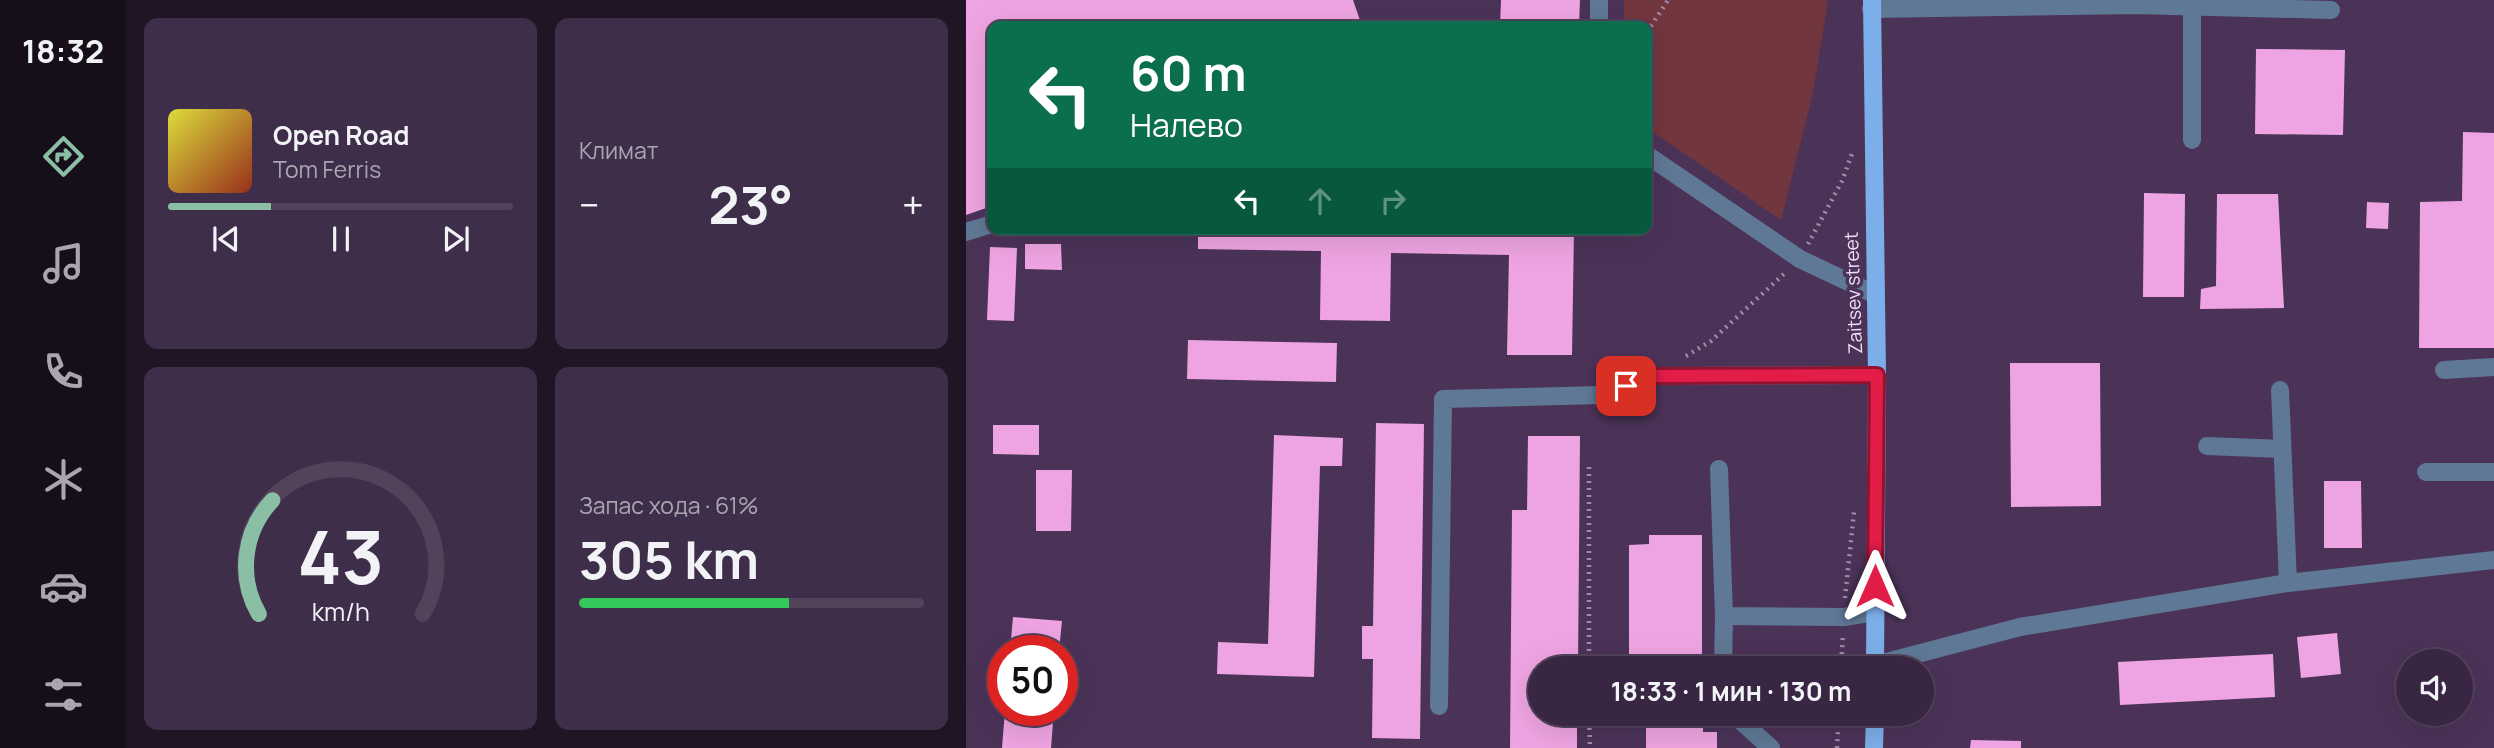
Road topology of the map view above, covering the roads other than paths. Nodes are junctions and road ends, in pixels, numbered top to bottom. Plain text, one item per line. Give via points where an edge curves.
1 (1600, 0) edge
2 (2136, 3) edge
3 (1871, 4) edge
4 (2192, 8) junction
5 (2331, 10) dead end
6 (1599, 21) edge
7 (2192, 141) dead end
8 (1652, 158) edge
9 (987, 226) edge
10 (966, 232) edge
11 (1874, 294) junction
12 (2494, 367) edge
13 (2444, 370) dead end
14 (1877, 375) junction
15 (2280, 390) dead end
16 (2207, 446) dead end
17 (2283, 449) junction
18 (1719, 469) dead end
19 (2426, 472) dead end
20 (2494, 472) edge
21 (2494, 560) edge
22 (2288, 583) junction
23 (1875, 612) junction
24 (1724, 617) junction
25 (1723, 656) edge
26 (1875, 656) edge
27 (1914, 656) edge
28 (1439, 706) dead end
29 (1746, 726) edge
30 (1875, 726) edge
31 (1771, 748) edge
32 (1874, 748) edge

1 - 6 lane
2 - 3 lane
2 - 4 lane
3 - 11 main road, Zaitsev street
4 - 5 lane
4 - 7 lane
8 - 11 lane via 1800,259
9 - 10 lane
11 - 14 main road, Zaitsev street
12 - 13 lane
14 - 23 main road, Zaitsev street
14 - 28 lane via 1652,376 1600,395 1443,399
15 - 17 lane
16 - 17 lane
17 - 22 lane
18 - 24 lane
19 - 20 lane
21 - 22 lane
22 - 27 lane via 2020,626
23 - 24 lane via 1844,617
23 - 26 main road, Zaitsev street
24 - 25 lane
29 - 31 lane
30 - 32 main road

